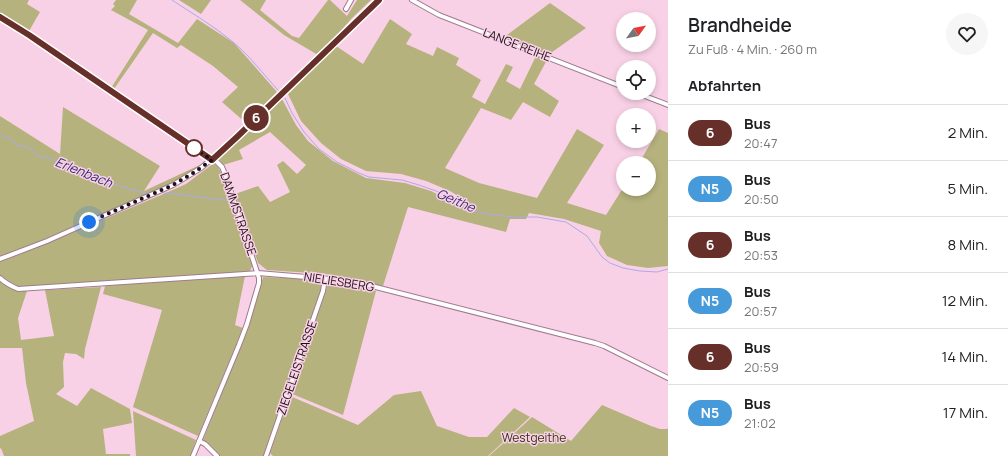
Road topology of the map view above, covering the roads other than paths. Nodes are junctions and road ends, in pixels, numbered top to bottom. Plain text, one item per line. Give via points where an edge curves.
1 (351, 0) edge
2 (379, 0) edge
3 (412, 0) edge
4 (346, 9) dead end
5 (0, 17) edge
6 (616, 84) edge
7 (655, 100) edge
8 (668, 105) edge
9 (212, 159) junction
10 (0, 259) edge
11 (258, 273) junction
12 (0, 278) edge
13 (325, 278) junction
14 (668, 378) edge
15 (199, 441) junction
16 (193, 456) edge
17 (217, 456) edge
18 (266, 456) edge

1 - 4 street
2 - 9 street
3 - 6 street, LANGE REIHE via 439,15
5 - 9 street, DAMMSTRASSE
7 - 8 street
9 - 10 street via 173,185
9 - 11 street, DAMMSTRASSE via 222,167 225,174
11 - 12 street, NIELIESBERG via 18,289
11 - 13 street, NIELIESBERG
11 - 15 street via 259,283 247,324
13 - 14 street, NIELIESBERG via 356,282 595,343
13 - 18 street, ZIEGELEISTRASSE via 323,291
15 - 16 street
15 - 17 street

